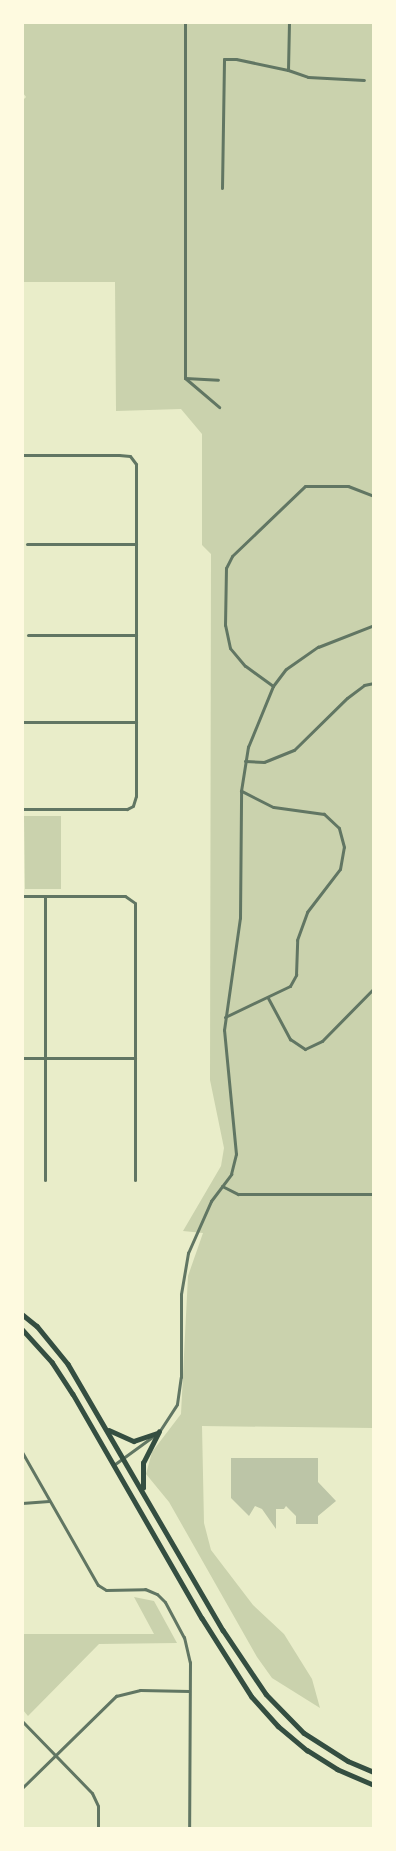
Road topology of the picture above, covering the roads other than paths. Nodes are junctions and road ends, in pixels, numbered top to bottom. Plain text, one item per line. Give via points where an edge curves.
1 (185, 22) edge
2 (289, 22) edge
3 (288, 70) junction
4 (364, 80) dead end
5 (222, 188) dead end
6 (185, 378) junction
7 (218, 380) dead end
8 (219, 407) dead end
9 (22, 455) edge
10 (374, 496) edge
11 (27, 544) dead end
12 (136, 544) junction
13 (374, 625) edge
14 (28, 635) dead end
15 (136, 635) junction
16 (374, 683) edge
17 (273, 686) junction
18 (22, 722) edge
19 (136, 722) junction
20 (244, 761) junction
21 (241, 791) junction
22 (22, 809) edge
23 (22, 896) edge
24 (45, 896) junction
25 (374, 988) edge
26 (268, 998) junction
27 (224, 1018) junction
28 (22, 1058) edge
29 (44, 1058) junction
30 (135, 1058) junction
31 (45, 1180) dead end
32 (135, 1180) dead end
33 (222, 1186) junction
34 (374, 1194) edge
35 (22, 1314) edge
36 (22, 1330) edge
37 (109, 1430) junction
38 (159, 1432) junction
39 (22, 1452) edge
40 (125, 1458) junction
41 (115, 1464) junction
42 (143, 1490) junction
43 (49, 1501) junction
44 (22, 1503) edge
45 (189, 1691) junction
46 (22, 1722) edge
47 (56, 1754) junction
48 (374, 1772) edge
49 (374, 1785) edge
50 (22, 1788) edge
51 (98, 1828) edge
52 (189, 1828) edge

1 - 6 street
2 - 3 street
3 - 4 street via 308,77
3 - 5 street via 224,59
6 - 7 street
6 - 8 street
9 - 12 street via 130,456 136,464
10 - 17 street via 348,486 305,486 232,556 226,568 226,625 230,648 245,666
11 - 12 street
12 - 15 street
13 - 17 street via 300,657
14 - 15 street
15 - 19 street
16 - 20 street via 351,695 294,750 264,762
17 - 20 street
18 - 19 street
19 - 22 street via 136,796 133,806 127,809
20 - 21 street
21 - 26 street via 273,807 324,814 339,828 344,847 340,869 307,912 297,940 298,962 293,981
21 - 27 street via 240,918
23 - 24 street
24 - 29 street
24 - 30 street via 125,896 135,903
25 - 26 street via 322,1041 305,1049 290,1039
26 - 27 street
27 - 33 street via 224,1052 236,1154 231,1174
28 - 29 street
29 - 30 street
29 - 31 street
30 - 32 street
33 - 34 street via 238,1194
33 - 38 street via 199,1223 188,1252 181,1294 181,1377 177,1404
35 - 37 main road via 37,1326 68,1364
36 - 41 main road via 52,1362
37 - 38 main road via 134,1441
37 - 40 main road
38 - 40 street
38 - 42 main road via 143,1463
39 - 43 street
40 - 41 street
40 - 42 main road
41 - 49 main road via 202,1618 252,1697 278,1726 307,1750 337,1769
42 - 48 main road via 242,1660 266,1694 304,1733 348,1761
43 - 44 street
43 - 45 street via 98,1585 106,1590 145,1589 165,1602 186,1644
45 - 47 street via 124,1692
45 - 52 street
46 - 47 street
47 - 50 street
47 - 51 street via 92,1792 98,1806

